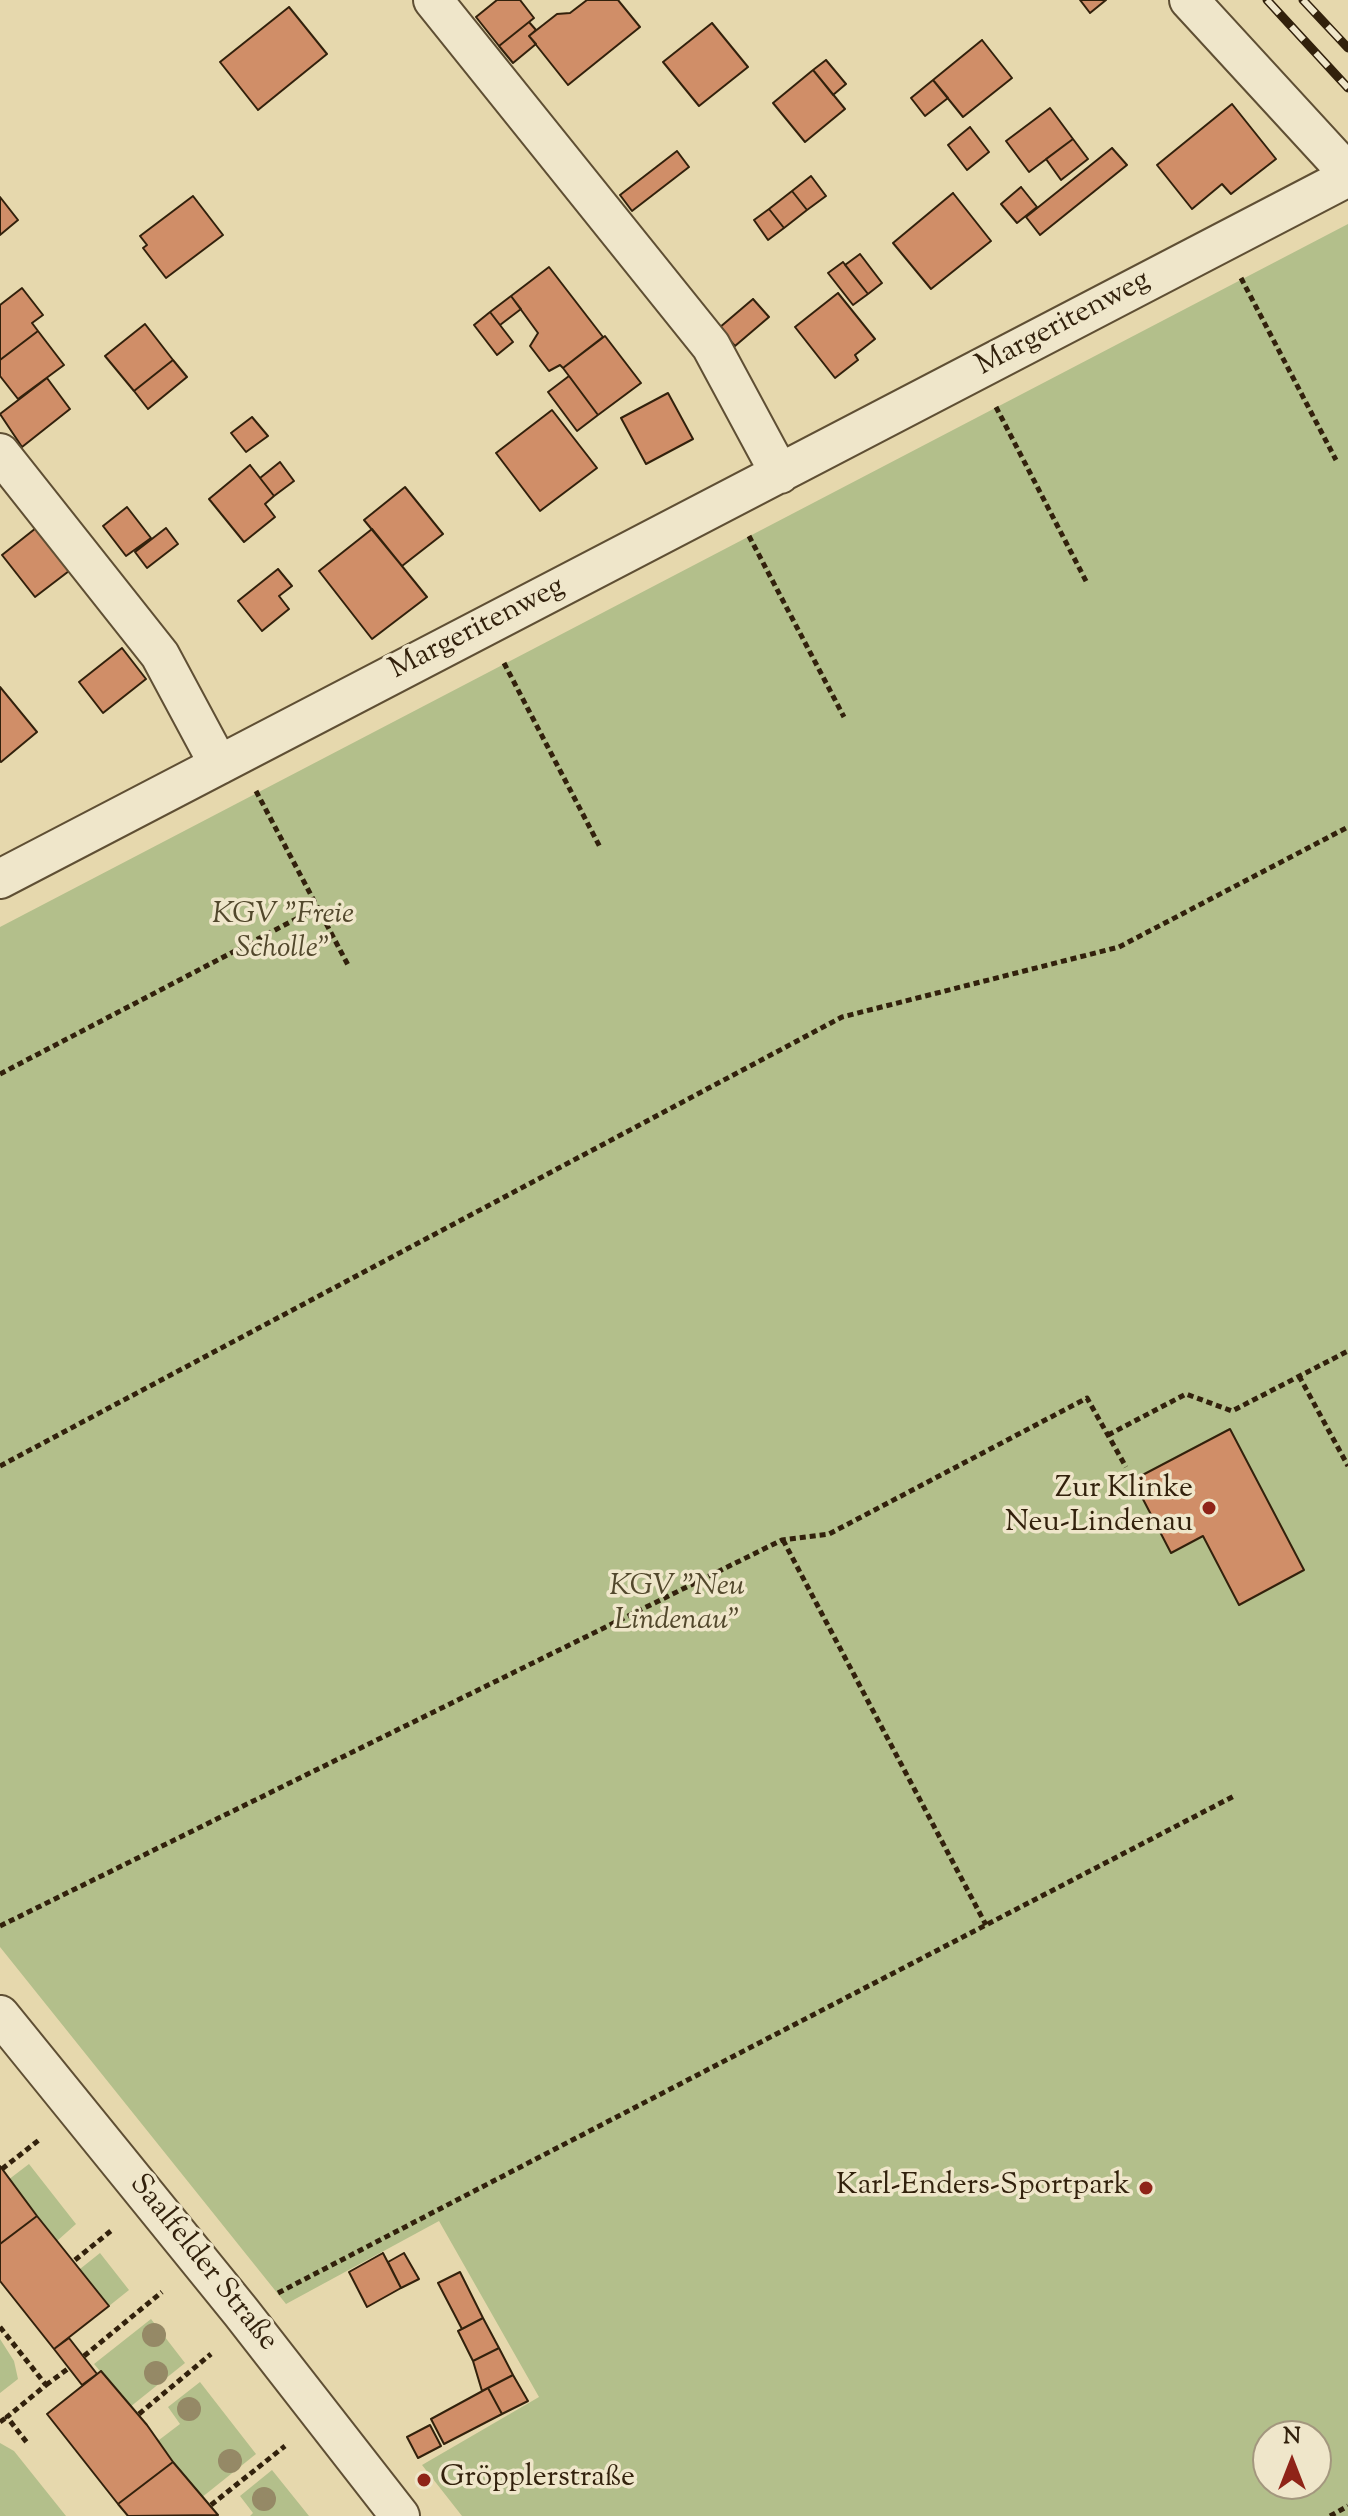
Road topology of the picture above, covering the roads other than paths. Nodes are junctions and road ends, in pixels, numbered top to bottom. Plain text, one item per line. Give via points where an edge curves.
1 (433, 0) edge
2 (1189, 0) edge
3 (1348, 175) edge
4 (0, 453) edge
5 (780, 474) junction
6 (228, 760) junction
7 (0, 879) edge
8 (0, 2015) edge
9 (400, 2516) edge

1 - 5 street via 711,346
2 - 3 street, Margeritenweg
3 - 5 street, Margeritenweg
4 - 6 street via 160,655
5 - 6 street, Margeritenweg
6 - 7 street, Margeritenweg
8 - 9 street, Saalfelder Straße

